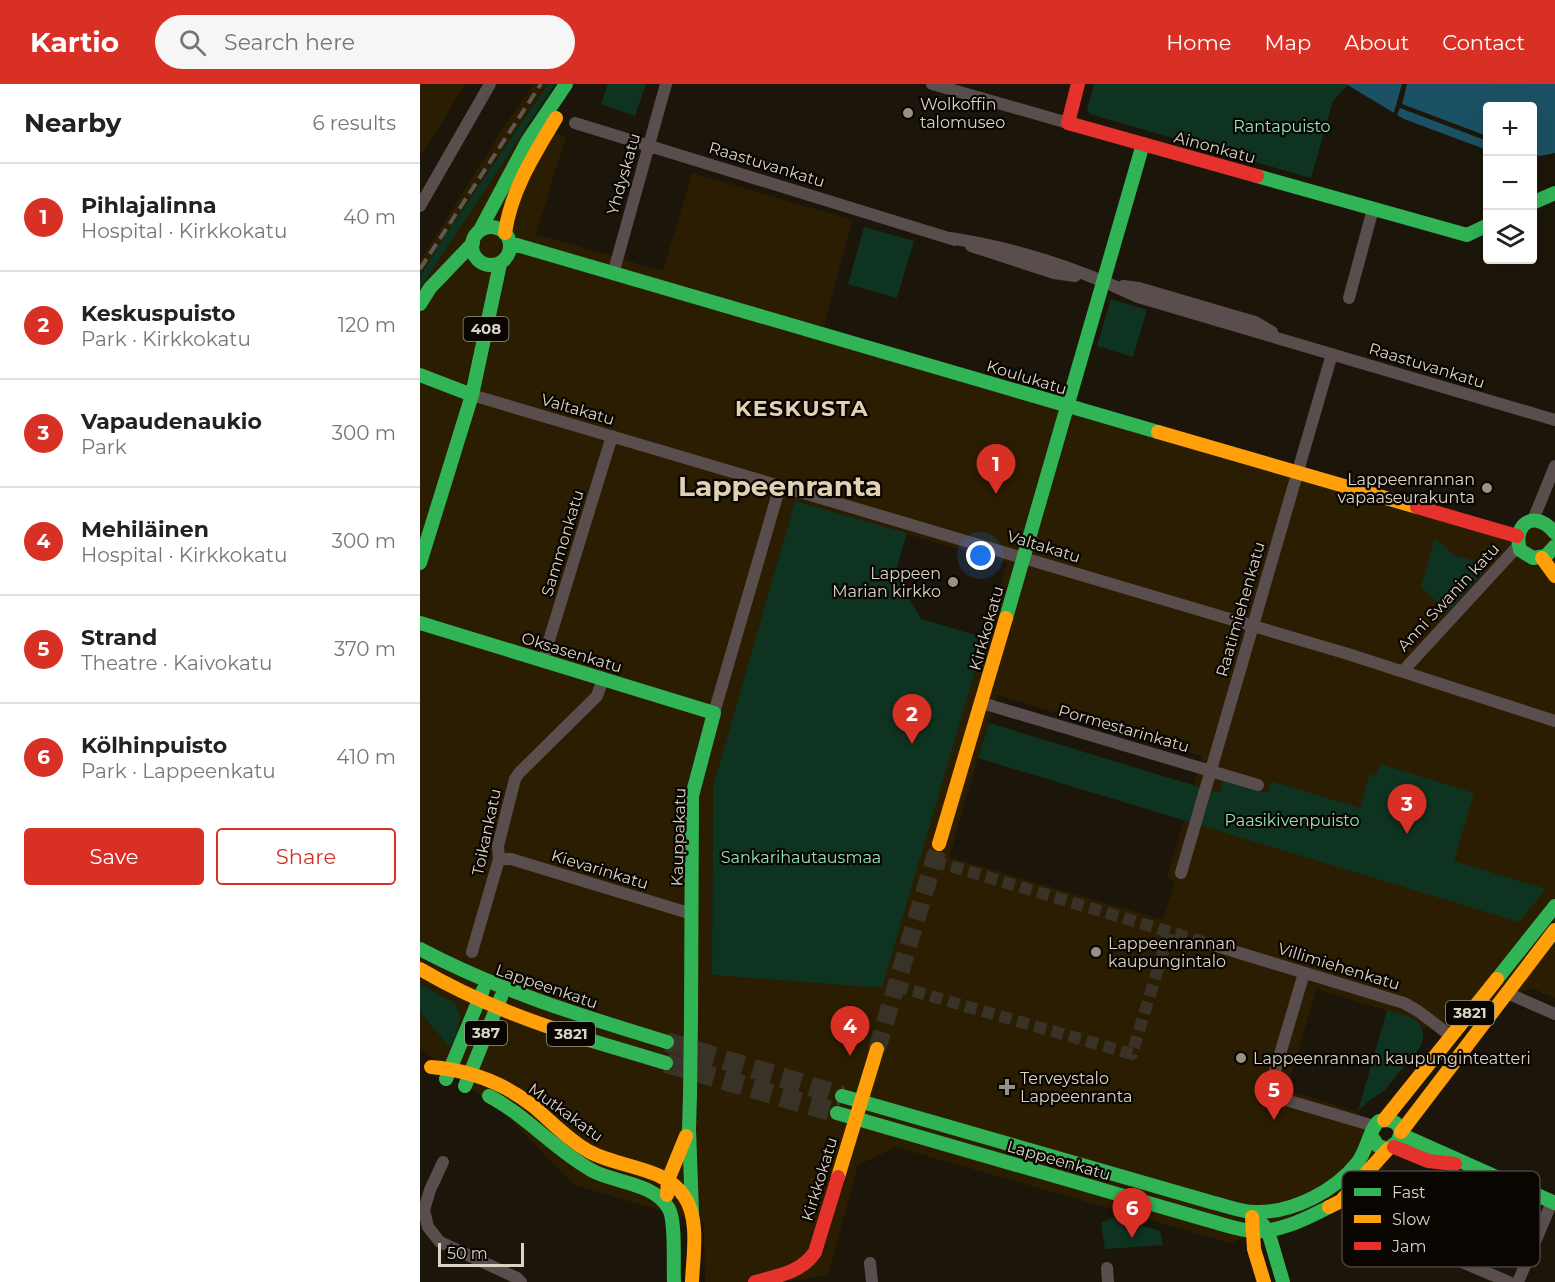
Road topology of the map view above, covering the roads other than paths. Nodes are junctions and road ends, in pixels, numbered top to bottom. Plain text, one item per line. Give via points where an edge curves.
1 (490, 84) edge
2 (566, 84) edge
3 (579, 84) edge
4 (666, 84) edge
5 (932, 84) edge
6 (1078, 84) edge
7 (575, 123) dead end
8 (1068, 123) junction
9 (1143, 144) junction
10 (648, 146) junction
11 (1555, 193) edge
12 (1537, 201) edge
13 (420, 206) edge
14 (1373, 209) junction
15 (1483, 227) edge
16 (476, 237) junction
17 (505, 249) junction
18 (613, 274) junction
19 (1103, 282) junction
20 (1349, 298) dead end
21 (420, 304) edge
22 (1332, 354) junction
23 (420, 375) edge
24 (472, 395) junction
25 (1067, 406) junction
26 (1555, 420) edge
27 (612, 436) junction
28 (1555, 466) edge
29 (1297, 472) junction
30 (780, 486) junction
31 (1533, 520) junction
32 (1555, 533) edge
33 (1518, 541) junction
34 (1555, 546) edge
35 (1023, 557) junction
36 (1542, 558) junction
37 (420, 564) edge
38 (1555, 576) edge
39 (420, 623) edge
40 (1252, 626) junction
41 (543, 660) junction
42 (1403, 671) junction
43 (603, 679) junction
44 (982, 704) junction
45 (714, 713) junction
46 (1555, 721) edge
47 (1211, 771) junction
48 (1258, 785) dead end
49 (939, 844) tunnel mouth
50 (499, 859) junction
51 (1181, 873) dead end
52 (1555, 906) edge
53 (692, 914) junction
54 (1555, 930) edge
55 (1210, 944) tunnel mouth
56 (420, 949) edge
57 (472, 952) dead end
58 (420, 969) edge
59 (1304, 973) junction
60 (486, 983) junction
61 (503, 990) junction
62 (1507, 993) junction
63 (478, 1001) junction
64 (496, 1008) junction
65 (1555, 1014) edge
66 (1451, 1036) junction
67 (667, 1042) tunnel mouth
68 (877, 1049) tunnel mouth
69 (666, 1063) tunnel mouth
70 (425, 1064) edge
71 (449, 1074) junction
72 (467, 1080) junction
73 (842, 1096) tunnel mouth
74 (860, 1101) junction
75 (837, 1113) tunnel mouth
76 (855, 1118) junction
77 (1376, 1128) junction
78 (689, 1129) junction
79 (1396, 1141) junction
80 (442, 1162) dead end
81 (1350, 1171) edge
82 (1368, 1171) edge
83 (1481, 1171) edge
84 (691, 1179) junction
85 (1342, 1180) edge
86 (671, 1186) junction
87 (646, 1191) junction
88 (1540, 1197) edge
89 (1342, 1200) edge
90 (1554, 1203) edge
91 (671, 1212) junction
92 (692, 1212) junction
93 (1253, 1212) junction
94 (1252, 1231) junction
95 (1268, 1231) junction
96 (1540, 1234) edge
97 (870, 1263) dead end
98 (1474, 1267) edge
99 (1525, 1267) edge
100 (1107, 1268) dead end
101 (521, 1282) edge
102 (674, 1282) edge
103 (692, 1282) edge
104 (755, 1282) edge
105 (872, 1282) edge
106 (1108, 1282) edge
107 (1264, 1282) edge
108 (1283, 1282) edge
109 (1509, 1282) edge
110 (1518, 1282) edge

1 - 13 street
2 - 16 main road via 527,142
3 - 17 main road, 408 via 516,192 506,216
4 - 10 street, Yhdyskatu
5 - 8 street, Ainonkatu
6 - 8 main road
7 - 10 street, Raastuvankatu
8 - 9 main road, Ainonkatu
9 - 14 main road, Ainonkatu
9 - 19 main road, Kirkkokatu
10 - 18 street, Yhdyskatu
10 - 19 street, Raastuvankatu via 1054,273
11 - 12 main road
14 - 15 main road, Ainonkatu via 1467,235
14 - 20 street
16 - 17 main road via 495,228
16 - 17 main road via 477,257 488,264
16 - 21 main road
17 - 18 main road, Koulukatu via 518,244
17 - 24 main road, 408
18 - 25 main road, Koulukatu
19 - 22 street, Raastuvankatu via 1138,297
19 - 25 main road, Kirkkokatu
22 - 26 street, Raastuvankatu
22 - 29 street, Raatimiehenkatu
23 - 24 main road, Valtakatu
24 - 27 street, Valtakatu
24 - 37 main road, 408
25 - 29 main road, Koulukatu
25 - 35 main road, Kirkkokatu
27 - 30 street, Valtakatu
27 - 41 street, Sammonkatu
28 - 31 street
29 - 33 main road, Koulukatu
29 - 40 street, Raatimiehenkatu
30 - 35 street, Valtakatu
30 - 45 street, Kauppakatu
31 - 32 main road via 1547,523
31 - 33 main road via 1524,524
33 - 36 main road, Koulukatu via 1528,557
33 - 42 street, Anni Swanin katu
34 - 36 main road
35 - 40 street, Valtakatu
35 - 44 main road, Kirkkokatu
36 - 38 main road
39 - 41 main road, Oksasenkatu
40 - 42 street, Valtakatu
40 - 47 street, Raatimiehenkatu
41 - 43 main road, Oksasenkatu
42 - 46 street, Valtakatu
43 - 45 main road, Oksasenkatu
43 - 50 street, Toikankatu via 597,696 515,779 498,846
44 - 47 street, Pormestarinkatu
44 - 49 main road, Kirkkokatu
45 - 53 main road, Kauppakatu via 692,796
47 - 48 street, Pormestarinkatu
47 - 51 street, Raatimiehenkatu
50 - 53 street, Kievarinkatu via 511,859
50 - 57 street, Toikankatu
52 - 66 main road, Lappeenkatu / 3821
53 - 78 main road, Kauppakatu, bridge
54 - 62 main road, Lappeenkatu / 3821
55 - 59 street, Villimiehenkatu
56 - 60 main road, Lappeenkatu / 3821
58 - 63 main road, 3821
59 - 66 street, Villimiehenkatu via 1404,1003
59 - 77 street via 1270,1088 1279,1098
60 - 61 main road, Lappeenkatu / 3821
60 - 63 main road, 387
61 - 64 main road, 387
61 - 67 main road, Lappeenkatu / 3821
62 - 65 street
62 - 79 main road, Lappeenkatu / 3821
63 - 64 main road, 3821
63 - 71 main road, 387
64 - 69 main road, 3821
64 - 72 main road, 387
66 - 77 main road, Lappeenkatu / 3821
68 - 74 main road, Kirkkokatu
70 - 71 main road, Mutkakatu
71 - 72 main road, Mutkakatu
72 - 86 main road, Mutkakatu via 488,1081 523,1099 593,1154 652,1173
72 - 87 main road, Mutkakatu via 505,1103 580,1163
73 - 74 main road, Lappeenkatu / 3821
74 - 76 main road, Kirkkokatu
74 - 93 main road, Lappeenkatu / 3821
75 - 76 main road, Lappeenkatu / 3821
76 - 94 main road, Lappeenkatu / 3821
76 - 104 main road, Kirkkokatu via 810,1262
77 - 79 main road via 1395,1123
77 - 79 main road via 1377,1146
77 - 81 main road, Lappeenkatu / 3821
78 - 84 main road, Kauppakatu
78 - 86 main road, Kauppakatu
79 - 82 main road, Lappeenkatu / 3821
79 - 83 main road via 1428,1161
80 - 101 street via 424,1210 428,1227 440,1242
84 - 86 main road, Mutkakatu
84 - 92 main road, Kauppakatu
85 - 93 main road, Lappeenkatu / 3821 via 1302,1203
86 - 87 main road, Mutkakatu
86 - 91 main road
86 - 92 main road via 686,1197
87 - 91 main road, Mutkakatu
88 - 90 main road
89 - 95 main road, Lappeenkatu / 3821
90 - 96 street
91 - 102 main road
92 - 103 main road, Kauppakatu
93 - 94 main road
93 - 95 main road
94 - 95 main road, Lappeenkatu / 3821
94 - 107 main road
95 - 108 main road
97 - 105 street
98 - 109 street
99 - 110 street
100 - 106 street

